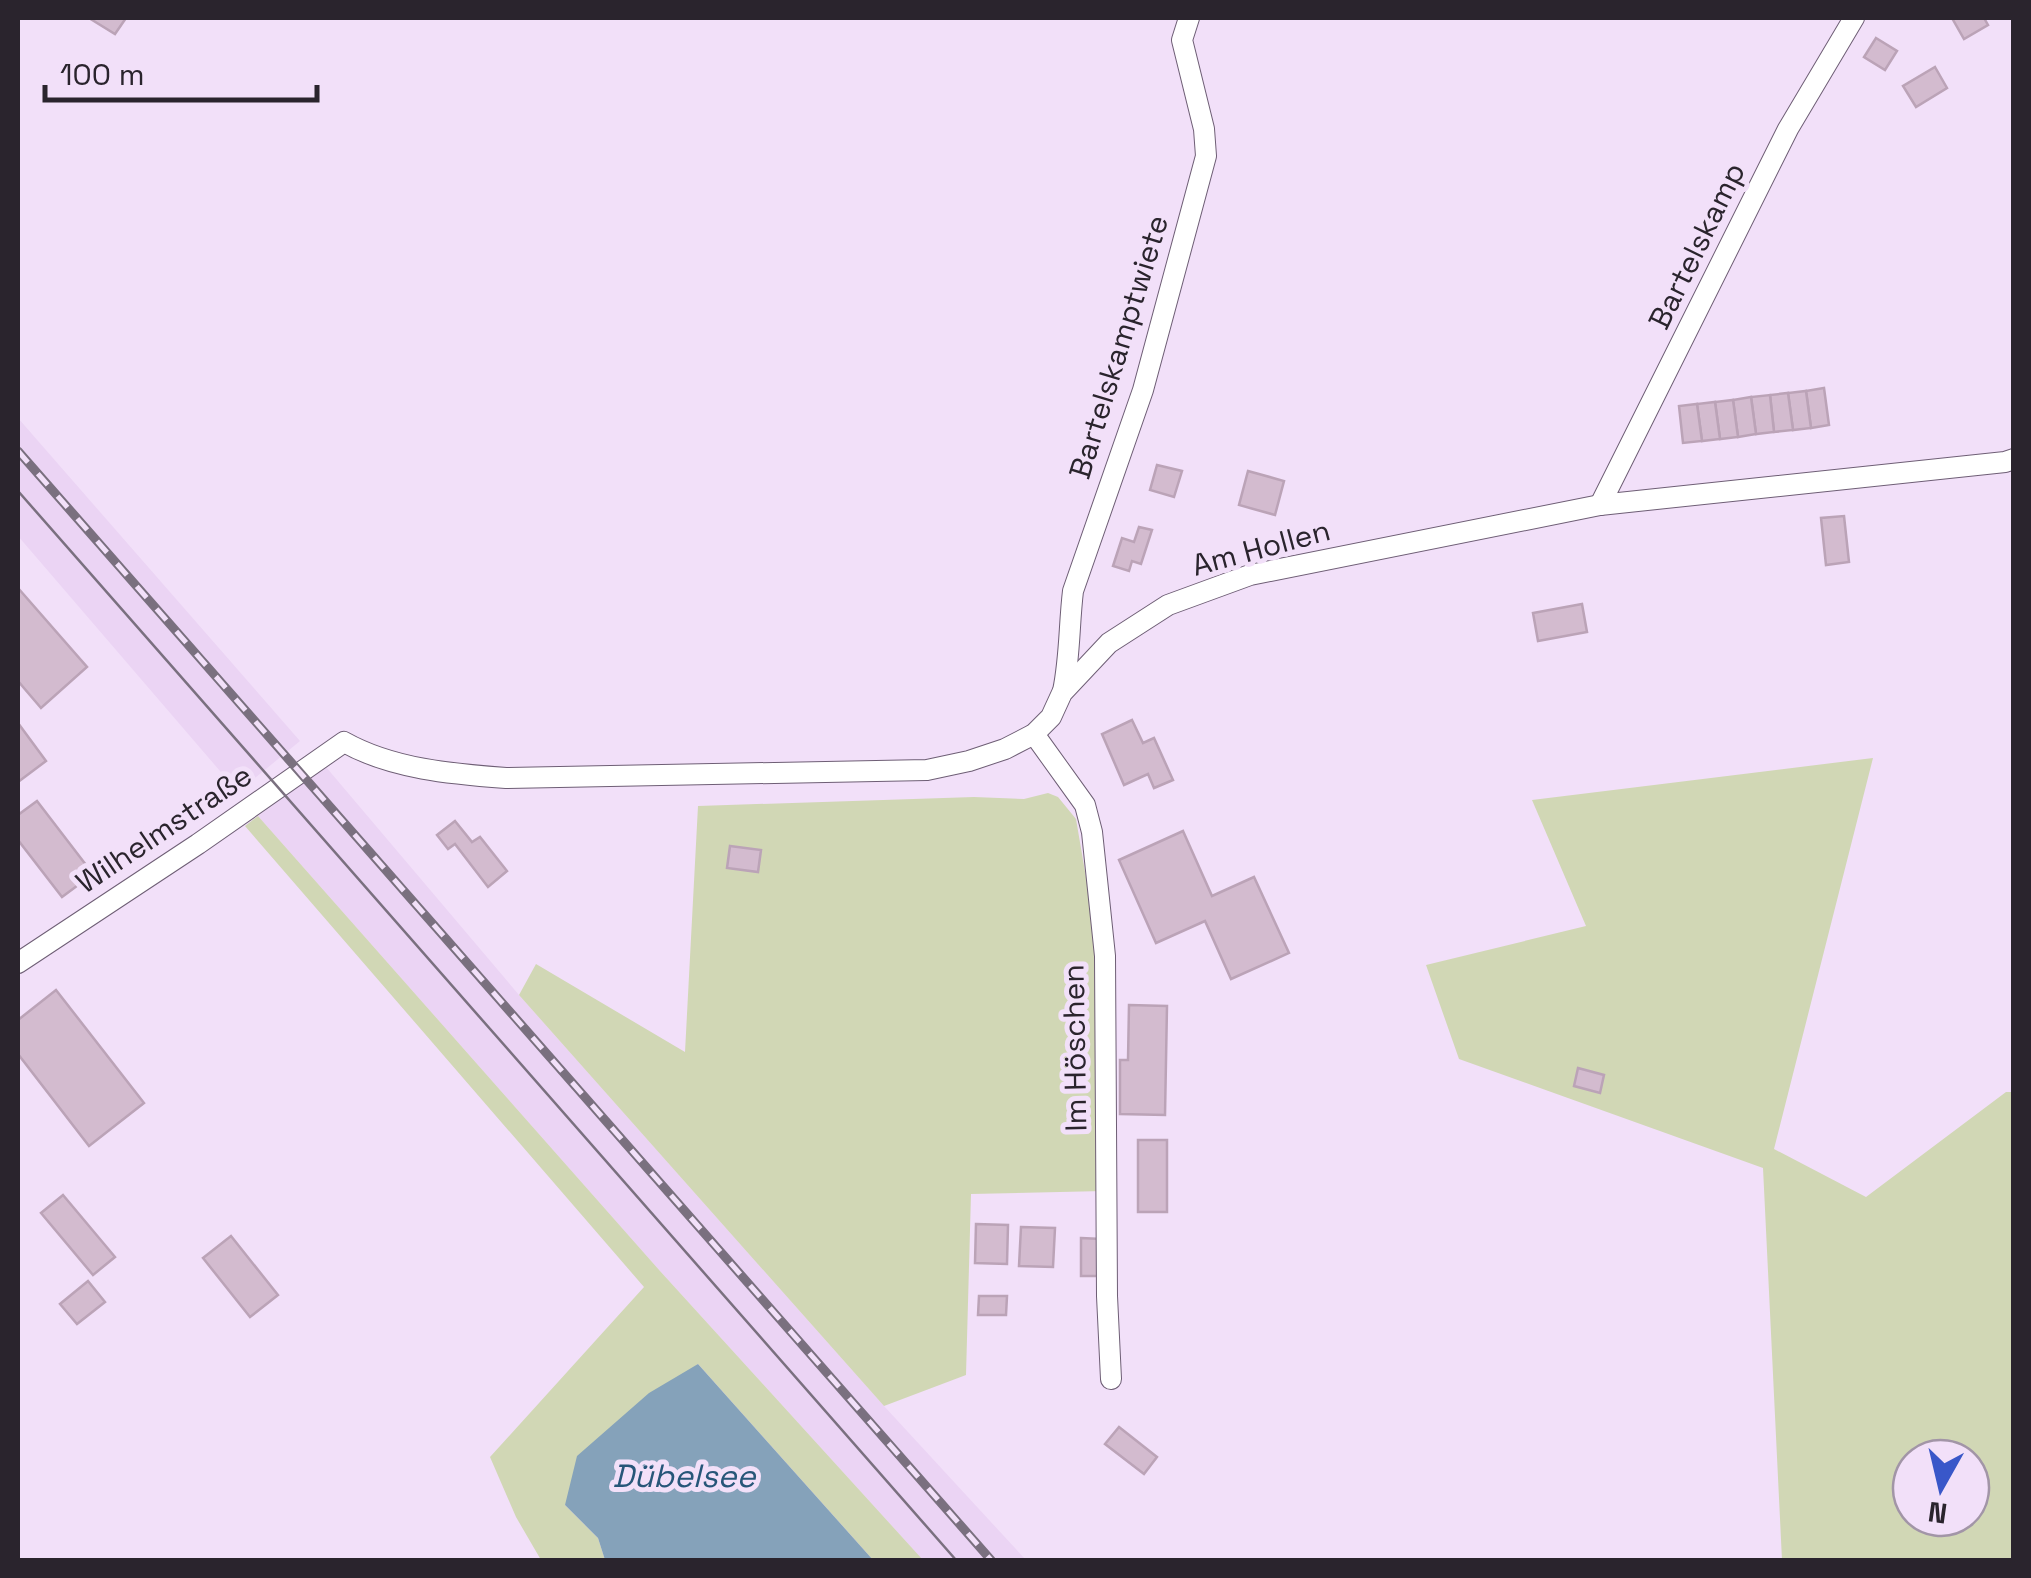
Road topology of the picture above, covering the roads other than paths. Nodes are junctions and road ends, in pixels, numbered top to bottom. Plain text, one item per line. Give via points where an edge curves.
1 (1189, 18) edge
2 (1854, 18) edge
3 (2014, 458) edge
4 (1600, 506) junction
5 (1062, 693) junction
6 (1034, 734) junction
7 (18, 963) edge
8 (1111, 1380) dead end

1 - 5 street, Bartelskamptwiete via 1182,40 1206,156 1143,390 1073,590
2 - 4 street, Bartelskamp via 1788,130
3 - 4 street, Am Hollen
4 - 5 street, Am Hollen via 1250,575 1168,606 1109,642
5 - 6 street, Am Hollen
6 - 7 street, Wilhelmstraße via 927,770 506,778 389,760 344,742
6 - 8 street, Im Höschen via 1085,806 1092,832 1105,956

